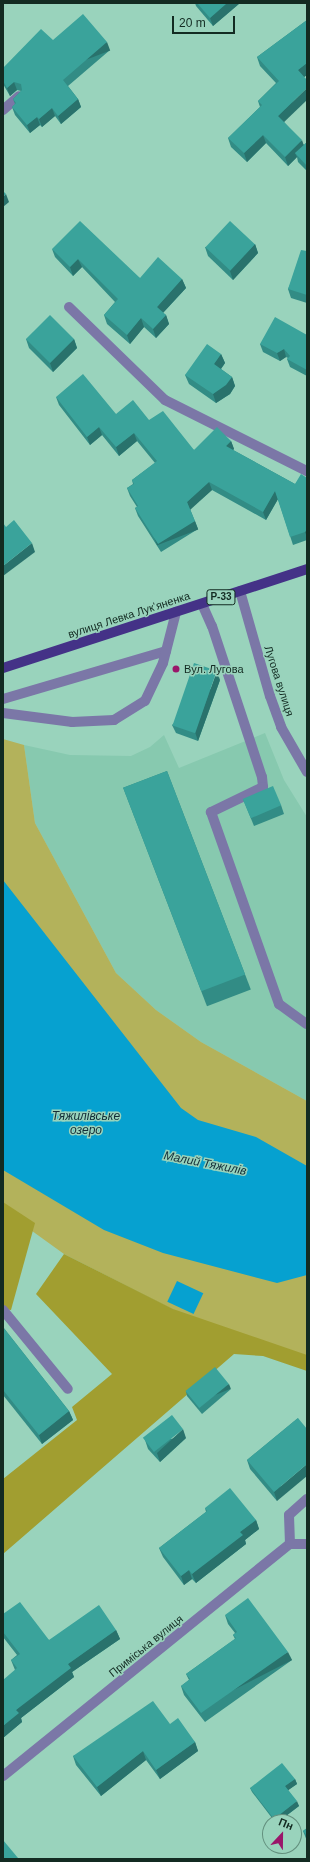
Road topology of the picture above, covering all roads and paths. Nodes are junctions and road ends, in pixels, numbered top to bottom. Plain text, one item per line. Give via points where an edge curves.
1 (19, 96) edge
2 (3, 110) edge
3 (69, 307) dead end
4 (307, 471) edge
5 (307, 569) edge
6 (240, 591) junction
7 (202, 604) junction
8 (176, 612) junction
9 (166, 651) junction
10 (3, 668) edge
11 (3, 699) edge
12 (3, 713) edge
13 (307, 772) edge
14 (307, 1024) edge
15 (3, 1310) edge
16 (68, 1390) dead end
17 (307, 1499) edge
18 (290, 1544) junction
19 (307, 1544) edge
20 (3, 1776) edge

1 - 2 street
3 - 4 street via 165,400
5 - 6 main road, вулиця Левка Лукʼяненка / Р-33
6 - 7 main road, вулиця Левка Лукʼяненка / Р-33
6 - 13 street, Лугова вулиця via 281,727
7 - 8 main road, вулиця Левка Лукʼяненка / Р-33
7 - 14 street via 262,777 263,787 211,812 279,1004
8 - 9 street
8 - 10 main road, вулиця Левка Лукʼяненка / Р-33
9 - 11 street
9 - 12 street via 145,702 114,720 72,722
15 - 16 street
17 - 18 street via 289,1515
18 - 19 street
18 - 20 street, Приміська вулиця

